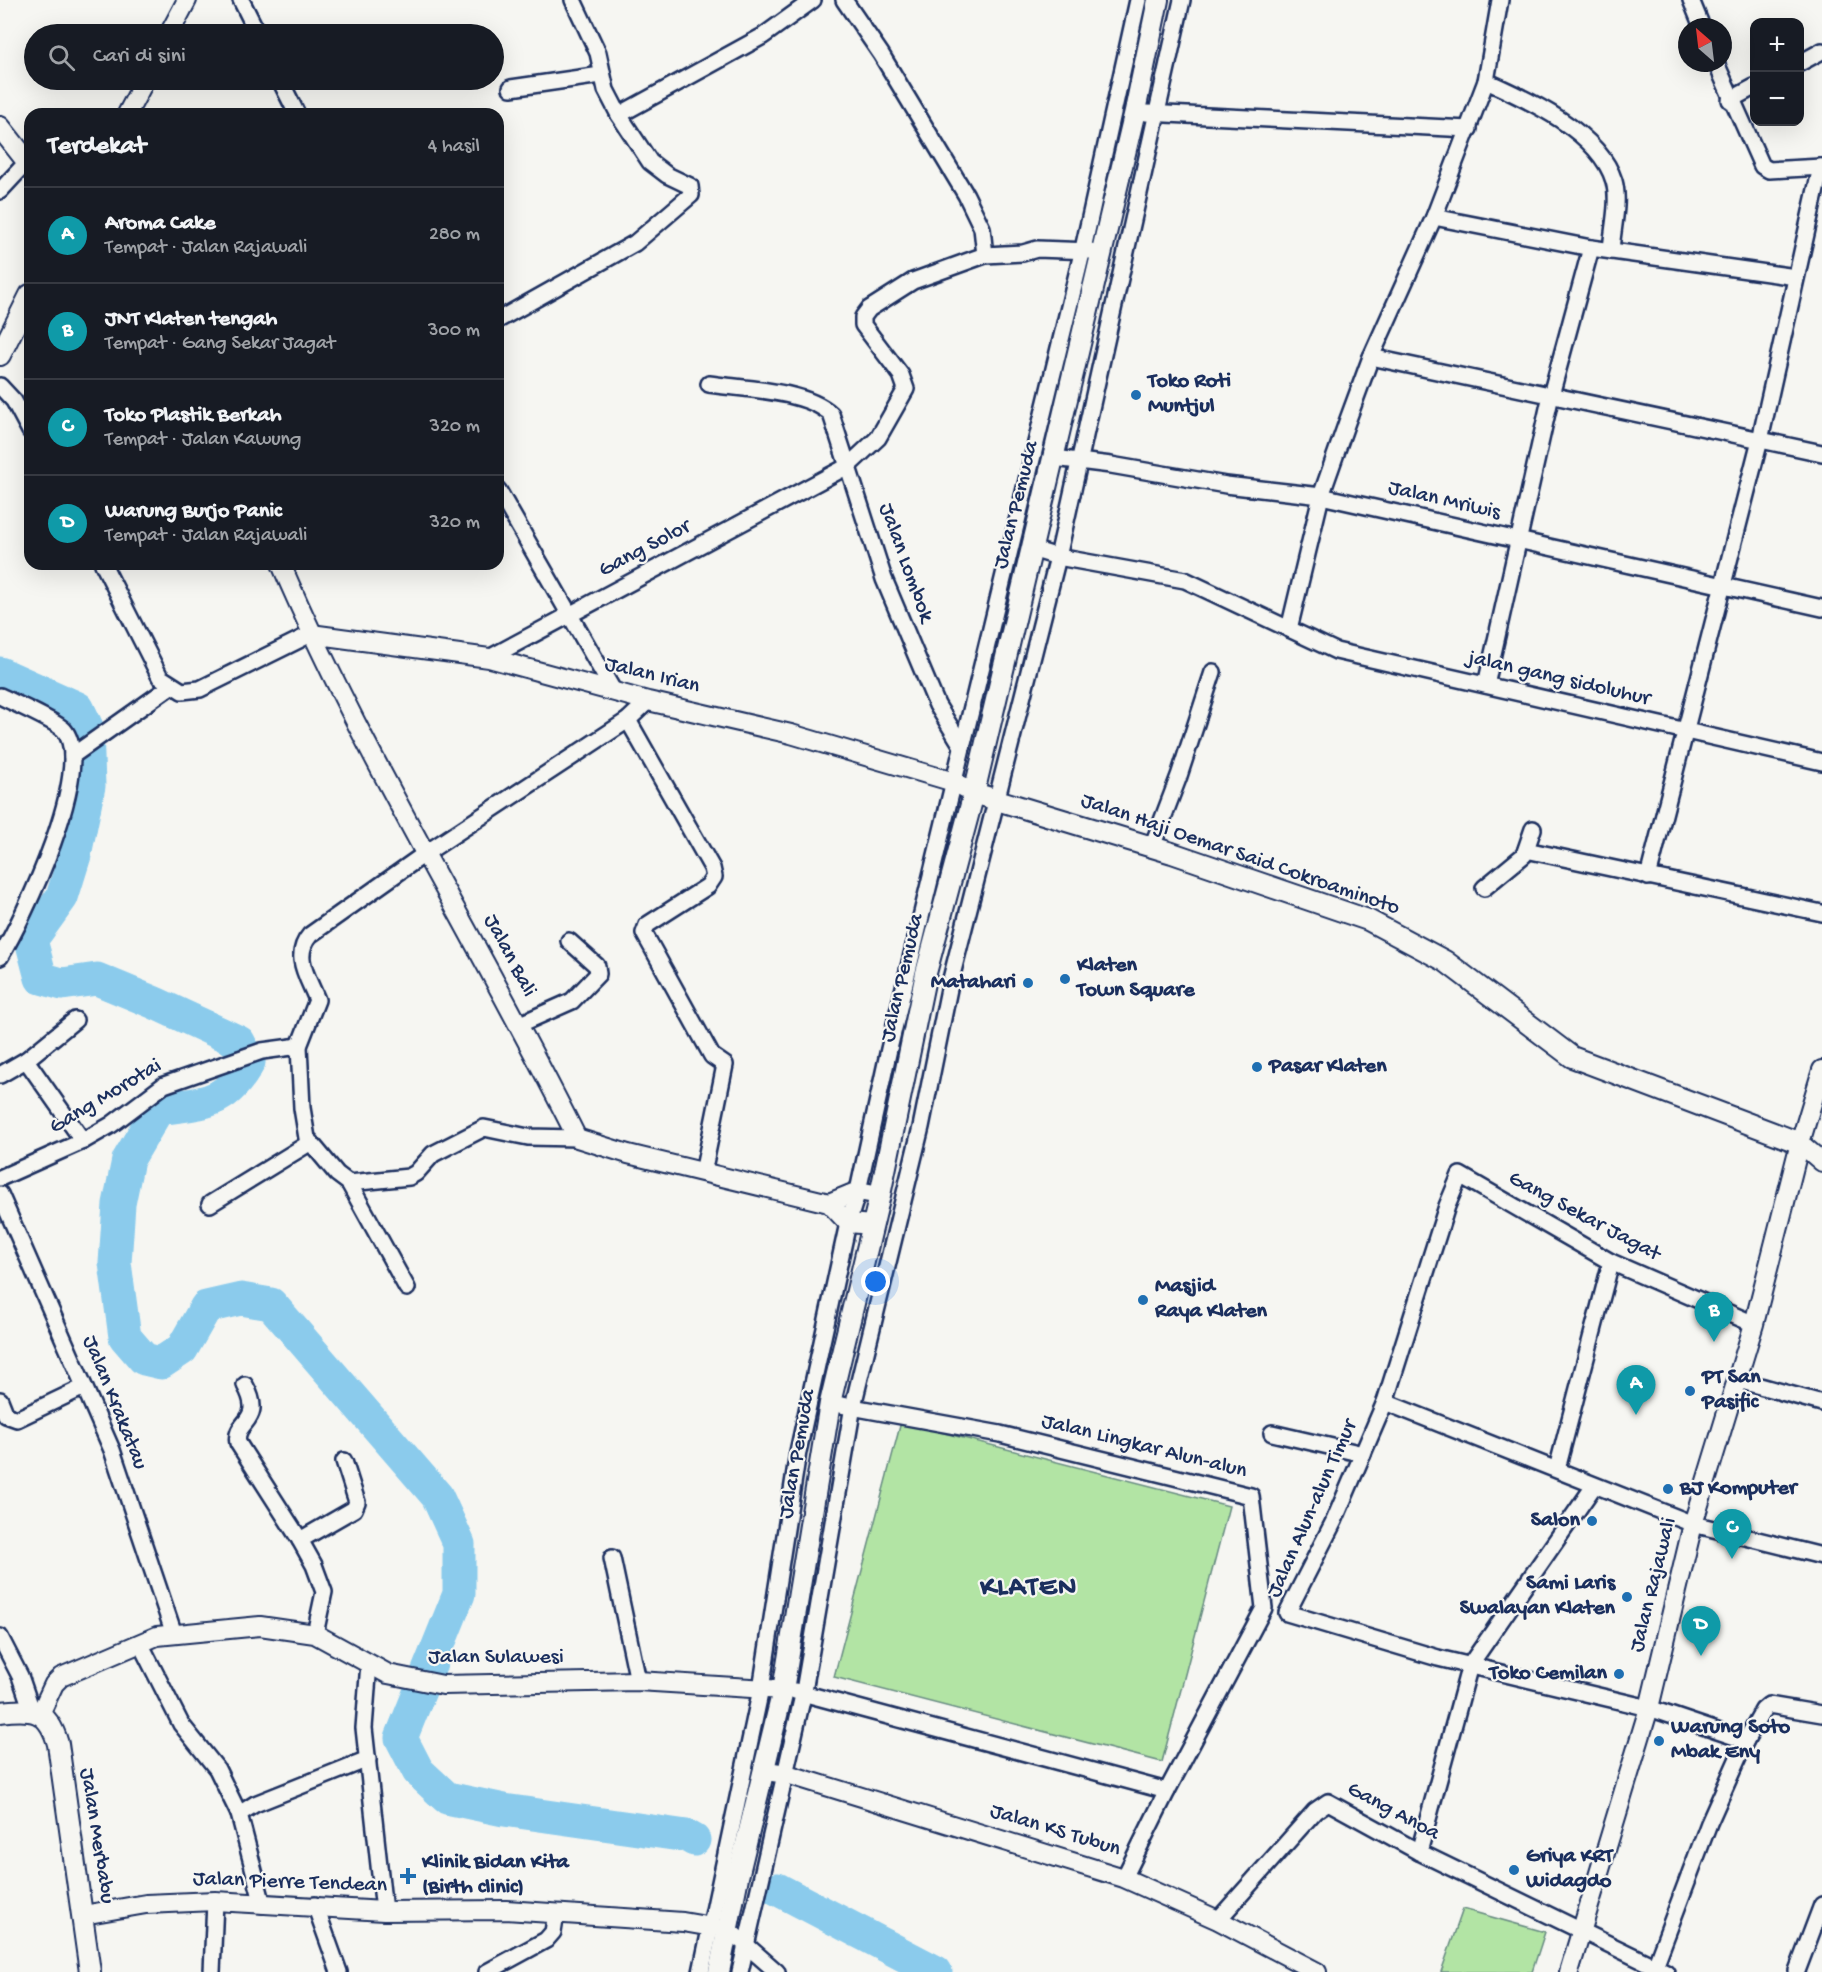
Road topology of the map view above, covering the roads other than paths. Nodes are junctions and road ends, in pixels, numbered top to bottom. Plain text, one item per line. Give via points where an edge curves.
1 (187, 0) edge
2 (241, 0) edge
3 (573, 0) edge
4 (813, 0) edge
5 (844, 0) edge
6 (1138, 0) edge
7 (1158, 0) edge
8 (1182, 0) edge
9 (1691, 0) edge
10 (1500, 2) edge
11 (1698, 18) edge
12 (174, 24) edge
13 (253, 24) edge
14 (1822, 51) edge
15 (1804, 61) edge
16 (1719, 72) edge
17 (601, 75) junction
18 (1486, 81) junction
19 (512, 88) dead end
20 (140, 90) edge
21 (285, 90) edge
22 (1750, 90) edge
23 (1730, 100) junction
24 (130, 108) edge
25 (294, 108) edge
26 (1135, 111) junction
27 (1155, 114) junction
28 (619, 116) junction
29 (0, 127) edge
30 (1469, 129) junction
31 (24, 157) edge
32 (1822, 167) edge
33 (24, 168) edge
34 (0, 191) edge
35 (1434, 218) junction
36 (1591, 248) junction
37 (1092, 251) junction
38 (1611, 251) junction
39 (985, 255) junction
40 (1796, 277) junction
41 (24, 307) edge
42 (504, 317) edge
43 (0, 355) edge
44 (1371, 357) junction
45 (709, 384) dead end
46 (0, 386) edge
47 (1551, 395) junction
48 (24, 420) edge
49 (1760, 440) junction
50 (1822, 453) edge
51 (1054, 458) junction
52 (1079, 463) junction
53 (845, 468) junction
54 (1321, 496) junction
55 (504, 501) edge
56 (1517, 541) junction
57 (1032, 549) junction
58 (1058, 557) junction
59 (106, 570) edge
60 (284, 570) edge
61 (1723, 587) junction
62 (1822, 608) edge
63 (569, 616) junction
64 (1289, 629) junction
65 (311, 634) junction
66 (489, 658) junction
67 (1213, 672) dead end
68 (1486, 685) junction
69 (171, 686) junction
70 (614, 692) junction
71 (0, 696) edge
72 (648, 701) junction
73 (628, 720) junction
74 (1684, 731) junction
75 (962, 746) junction
76 (75, 754) junction
77 (1822, 762) edge
78 (954, 782) junction
79 (974, 793) junction
80 (997, 801) junction
81 (1533, 829) dead end
82 (1152, 847) junction
83 (1525, 852) junction
84 (426, 853) junction
85 (1648, 877) junction
86 (1484, 888) dead end
87 (1822, 913) edge
88 (569, 942) dead end
89 (0, 957) edge
90 (75, 1020) dead end
91 (518, 1025) junction
92 (299, 1046) junction
93 (26, 1060) junction
94 (1822, 1070) edge
95 (0, 1075) edge
96 (577, 1138) junction
97 (83, 1141) junction
98 (311, 1142) junction
99 (1800, 1143) junction
100 (1822, 1162) edge
101 (703, 1173) junction
102 (1460, 1175) joint
103 (0, 1178) edge
104 (349, 1183) junction
105 (858, 1191) junction
106 (0, 1194) edge
107 (880, 1195) junction
108 (829, 1203) junction
109 (210, 1204) dead end
110 (848, 1223) junction
111 (873, 1225) junction
112 (1611, 1262) junction
113 (407, 1288) dead end
114 (1754, 1324) junction
115 (1738, 1380) junction
116 (245, 1385) dead end
117 (84, 1387) junction
118 (0, 1400) edge
119 (1385, 1402) junction
120 (830, 1403) junction
121 (1822, 1403) edge
122 (853, 1406) junction
123 (1272, 1433) dead end
124 (1363, 1454) junction
125 (344, 1461) dead end
126 (1557, 1469) junction
127 (1594, 1486) junction
128 (1693, 1524) junction
129 (300, 1540) junction
130 (1822, 1556) edge
131 (612, 1558) dead end
132 (1264, 1608) junction
133 (1287, 1612) junction
134 (174, 1634) junction
135 (315, 1634) junction
136 (0, 1637) edge
137 (140, 1644) junction
138 (369, 1663) junction
139 (1470, 1665) junction
140 (638, 1682) junction
141 (761, 1689) junction
142 (783, 1690) junction
143 (804, 1691) junction
144 (1649, 1708) junction
145 (0, 1712) edge
146 (36, 1712) junction
147 (1822, 1714) edge
148 (1746, 1740) junction
149 (368, 1759) junction
150 (766, 1771) junction
151 (787, 1774) junction
152 (1167, 1791) junction
153 (239, 1814) junction
154 (1419, 1852) junction
155 (1124, 1878) junction
156 (215, 1901) junction
157 (262, 1905) junction
158 (315, 1905) junction
159 (1822, 1905) edge
160 (384, 1911) junction
161 (556, 1913) junction
162 (83, 1915) junction
163 (1218, 1920) junction
164 (720, 1928) junction
165 (1581, 1931) junction
166 (747, 1944) junction
167 (512, 1966) edge
168 (1661, 1969) edge
169 (1797, 1971) edge
170 (90, 1972) edge
171 (212, 1972) edge
172 (339, 1972) edge
173 (487, 1972) edge
174 (701, 1972) edge
175 (719, 1972) edge
176 (740, 1972) edge
177 (777, 1972) edge
178 (1317, 1972) edge
179 (1569, 1972) edge

1 - 12 street
2 - 13 street
3 - 17 street via 598,53
4 - 28 street via 763,36
5 - 39 street via 966,195 982,228
6 - 37 street
7 - 26 main road, Jalan Pemuda
8 - 27 street
9 - 11 street
10 - 18 street
14 - 15 street
16 - 23 street
17 - 19 street
17 - 28 street
18 - 30 street
18 - 38 street via 1554,114 1608,166 1616,195
20 - 24 street
21 - 25 street
22 - 23 street
23 - 32 street via 1762,166 1769,170
26 - 27 street
26 - 37 main road, Jalan Pemuda
27 - 30 street
27 - 52 street
28 - 42 street via 650,162 690,186 691,195 635,243
29 - 31 main road
30 - 35 street
32 - 40 street
33 - 34 street
35 - 36 street
35 - 44 street
36 - 38 street
36 - 47 street
37 - 39 street via 1037,249
37 - 51 main road, Jalan Pemuda
37 - 75 street
38 - 40 street
39 - 53 street, Gang Solor via 913,281 863,317 863,325 901,375 906,389 878,438
40 - 49 street
41 - 43 main road
44 - 47 street
44 - 54 street
45 - 53 street, Jalan Lombok via 779,393 827,409 835,420
46 - 48 street
47 - 49 street
47 - 56 street
49 - 50 street
49 - 61 street
51 - 52 street, Jalan Mriwis
51 - 57 main road, Jalan Pemuda
52 - 54 street, Jalan Mriwis
52 - 58 street
53 - 63 street, Gang Solor
53 - 75 street, Jalan Lombok via 884,579 937,705
54 - 56 street, Jalan Mriwis
54 - 64 street
55 - 63 street
56 - 61 street, Jalan Mriwis
56 - 68 street
57 - 58 street, jalan gang sidoluhur
57 - 79 main road, Jalan Pemuda
58 - 64 street, jalan gang sidoluhur via 1185,580
58 - 80 street
59 - 69 street via 160,677
60 - 65 street, Jalan Bali
61 - 62 street, Jalan Mriwis
61 - 74 street
63 - 66 street, Gang Solor
63 - 70 street
64 - 68 street, jalan gang sidoluhur via 1336,651
65 - 66 street, Jalan Irian
65 - 69 street via 200,689 182,691
65 - 84 street, Jalan Bali
66 - 70 street, Jalan Irian
67 - 82 street
68 - 74 street, jalan gang sidoluhur
69 - 76 street
70 - 72 street, Jalan Irian
71 - 76 street via 64,729
72 - 73 street
72 - 78 street, Jalan Irian via 791,734
73 - 84 street
73 - 101 street via 714,877 708,886 647,925 644,933 712,1056 725,1065
74 - 77 street, jalan gang sidoluhur
74 - 85 street
75 - 78 street
76 - 89 street via 45,868
78 - 79 street, Jalan Irian
78 - 105 street
79 - 80 main road, Jalan Haji Oemar Said Cokroaminoto
79 - 107 main road, Jalan Pemuda via 926,973
80 - 82 main road, Jalan Haji Oemar Said Cokroaminoto
80 - 122 street via 951,979 921,1127
81 - 83 street
82 - 99 main road, Jalan Haji Oemar Said Cokroaminoto via 1368,920 1445,961 1572,1057
83 - 85 street
83 - 86 street
84 - 91 street, Jalan Bali
84 - 92 street via 310,935 302,945 300,960 317,1000
85 - 87 street
88 - 91 street via 597,966 598,974 572,1001
90 - 93 street
91 - 96 street, Jalan Bali
92 - 97 street, Gang Morotai via 237,1058 164,1085
92 - 98 street via 302,1108
93 - 95 street
93 - 97 street
94 - 99 street, Jalan Rajawali
96 - 101 street
96 - 104 street via 528,1137 484,1128 433,1154 409,1177
97 - 103 street, Gang Morotai
98 - 104 street
98 - 109 street
99 - 100 street
99 - 114 street, Jalan Rajawali
101 - 108 street
102 - 112 street, Gang Sekar Jagat
102 - 119 street, Jalan Alun-alun Timur
104 - 113 street
105 - 107 street
105 - 108 street
105 - 110 street
106 - 117 street, Jalan Krakatau
107 - 111 main road, Jalan Pemuda
108 - 110 street
110 - 111 street
110 - 141 street via 798,1452
111 - 120 main road, Jalan Pemuda
112 - 114 street, Gang Sekar Jagat
112 - 126 street
114 - 115 street, Jalan Rajawali
115 - 121 street
115 - 128 street, Jalan Rajawali
116 - 129 street via 253,1407 239,1432 238,1443
117 - 118 street via 17,1419 6,1415
117 - 134 street, Jalan Krakatau via 112,1450
119 - 124 street, Jalan Alun-alun Timur
119 - 126 street
120 - 122 street
120 - 142 main road, Jalan Pemuda
122 - 132 street, Jalan Lingkar Alun-alun via 1000,1434 1251,1496
122 - 143 street
123 - 124 street
124 - 133 street, Jalan Alun-alun Timur
125 - 129 street via 357,1502 354,1509
126 - 127 street
127 - 128 street
127 - 139 street
128 - 130 street
128 - 144 street, Jalan Rajawali
129 - 135 street via 324,1592
131 - 140 street
132 - 133 street
132 - 152 street
133 - 139 street, Jalan Alun-alun Timur
134 - 135 street, Jalan Sulawesi via 260,1626
134 - 137 street, Jalan Sulawesi
135 - 138 street, Jalan Sulawesi
136 - 146 street
137 - 146 street, Jalan Sulawesi via 61,1677
137 - 153 street via 181,1724 217,1770
138 - 140 street, Jalan Sulawesi via 388,1674 443,1685
138 - 149 street
139 - 144 street, Jalan Alun-alun Timur
139 - 154 street
140 - 141 street, Jalan Sulawesi
141 - 142 street, Jalan Sulawesi
141 - 164 street
142 - 143 street
142 - 150 main road, Jalan Pemuda
143 - 151 street
143 - 152 street
144 - 148 street, Jalan Alun-alun Timur
144 - 165 street, Jalan Rajawali
145 - 146 main road
146 - 162 main road, Jalan Merbabu via 52,1726 58,1744
147 - 148 street via 1769,1706
148 - 168 street via 1709,1823
149 - 153 street
149 - 160 street
150 - 151 street, Jalan KS Tubun
150 - 164 main road, Jalan Pemuda
151 - 155 street, Jalan KS Tubun
151 - 166 street
152 - 155 street
153 - 157 street
154 - 163 street, Gang Anoa via 1324,1803
154 - 165 street, Gang Anoa
155 - 163 street, Jalan KS Tubun
156 - 157 street, Jalan Pierre Tendean
156 - 162 street, Jalan Pierre Tendean via 146,1904
156 - 171 street
157 - 158 street, Jalan Pierre Tendean
158 - 160 street, Jalan Pierre Tendean
158 - 172 street
159 - 169 street
160 - 161 street, Jalan Pierre Tendean
161 - 164 street, Jalan Pierre Tendean
161 - 167 street via 553,1932
162 - 170 main road, Jalan Merbabu
163 - 178 street, Jalan KS Tubun
164 - 166 street
164 - 174 street
164 - 175 main road, Jalan Pemuda
165 - 168 street, Gang Anoa
165 - 179 street, Jalan Rajawali
166 - 176 street
166 - 177 street
167 - 173 street

